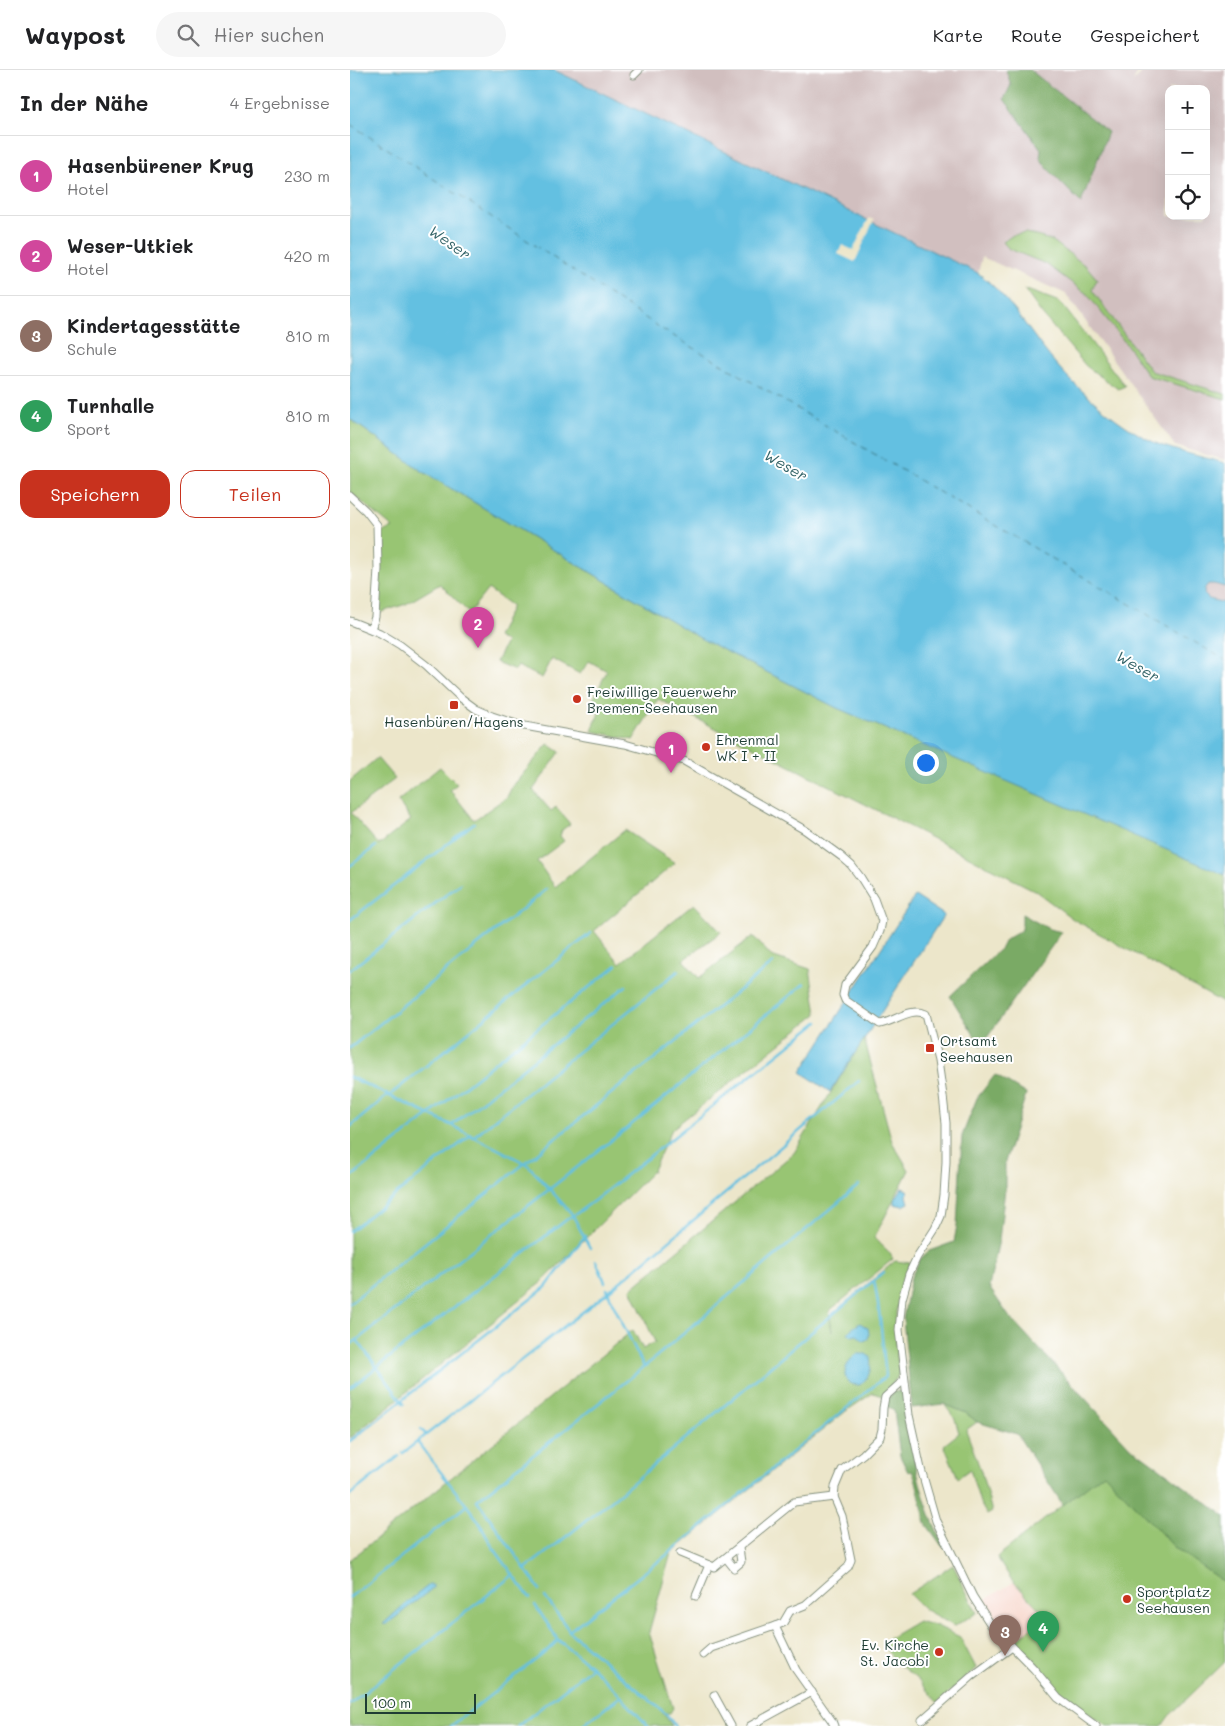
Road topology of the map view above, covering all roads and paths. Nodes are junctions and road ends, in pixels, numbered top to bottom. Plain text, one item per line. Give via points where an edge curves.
1 (350, 496) edge
2 (350, 620) edge
3 (371, 629) junction
4 (904, 1380) junction
5 (834, 1497) junction
6 (739, 1548) junction
7 (680, 1553) dead end
8 (726, 1558) junction
9 (709, 1565) junction
10 (696, 1596) dead end
11 (775, 1626) junction
12 (1012, 1646) junction
13 (703, 1655) dead end
14 (812, 1692) junction
15 (714, 1695) dead end
16 (922, 1720) dead end
17 (731, 1726) edge
18 (750, 1726) edge
19 (834, 1726) edge
20 (1096, 1726) edge

1 - 3 street via 377,526 378,569 375,617
2 - 3 street
3 - 4 street via 412,653 461,698 484,713 519,724 625,744 684,762 804,830 842,857 862,878 882,921 873,947 845,985 843,995 845,1000 880,1024 912,1012 926,1014 938,1061 946,1123 944,1194 940,1216 909,1274 902,1299 899,1330
4 - 5 street via 885,1397 880,1437 842,1470
4 - 12 street via 909,1415 936,1521 973,1597 991,1625
5 - 6 street via 794,1502
5 - 11 street via 842,1516 851,1560 848,1567 805,1605 790,1611 783,1623
6 - 8 street
6 - 8 street via 741,1562 734,1568
7 - 9 street
8 - 9 street via 714,1567
9 - 10 street
11 - 13 street via 711,1648
11 - 14 street via 796,1670
12 - 16 street
12 - 20 street via 1065,1704
14 - 18 street
14 - 19 street
15 - 17 street

